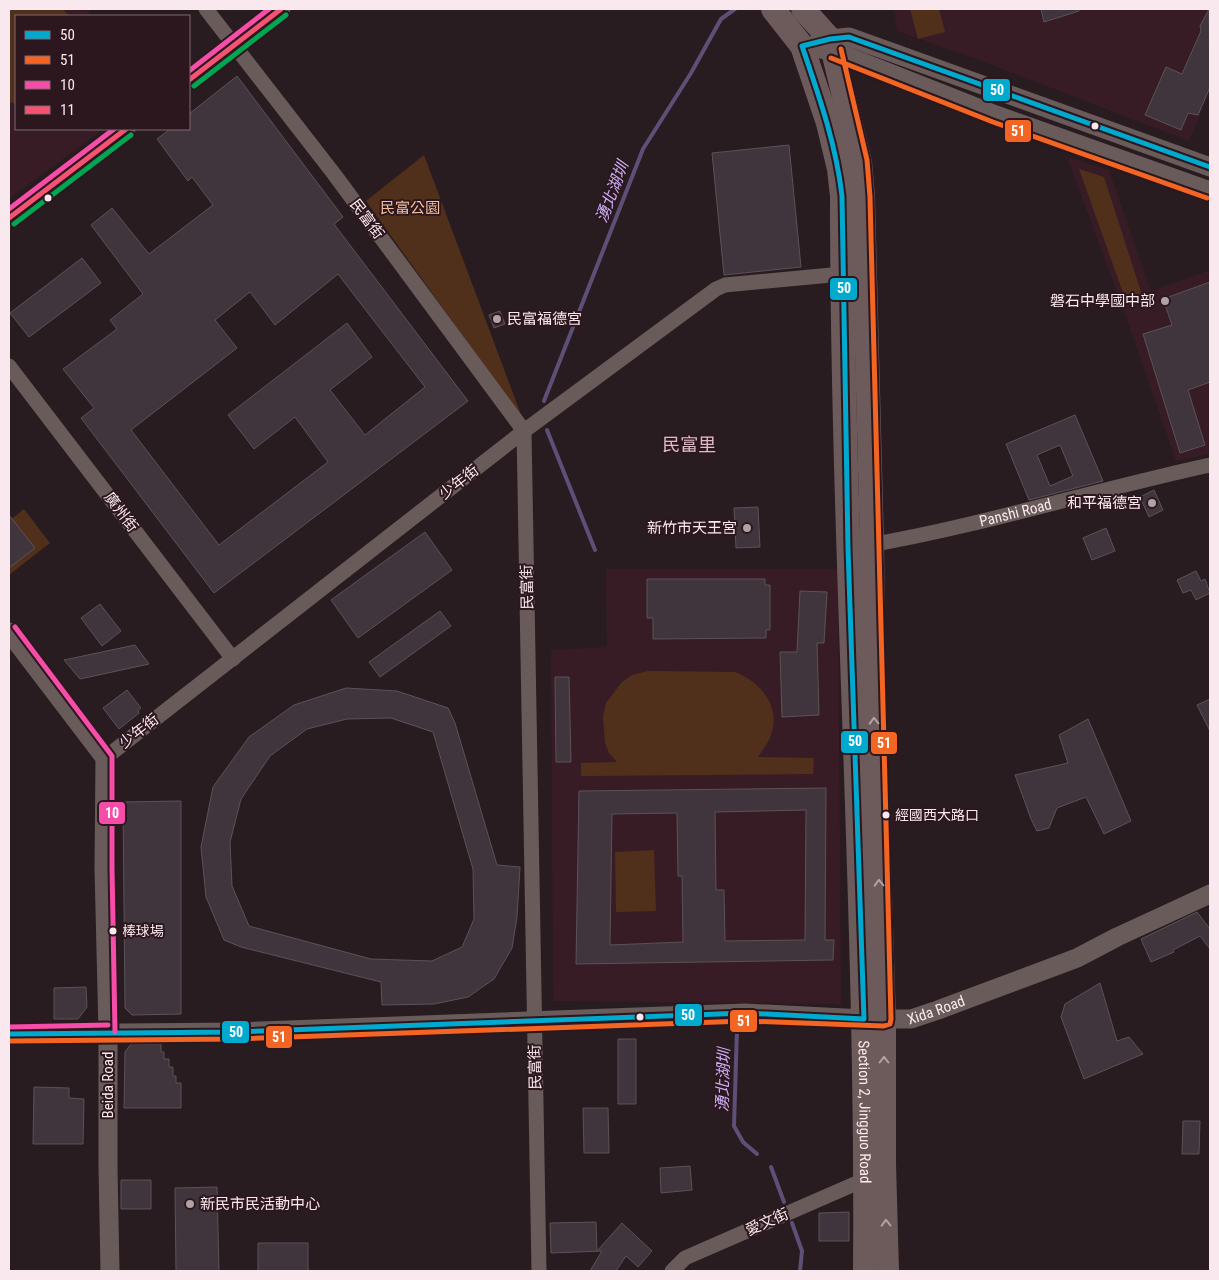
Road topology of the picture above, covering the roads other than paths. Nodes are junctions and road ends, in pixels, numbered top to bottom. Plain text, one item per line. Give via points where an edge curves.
1 (206, 9) edge
2 (281, 9) edge
3 (773, 9) edge
4 (803, 9) edge
5 (234, 45) junction
6 (832, 45) junction
7 (802, 46) junction
8 (190, 79) edge
9 (1078, 119) junction
10 (125, 130) edge
11 (1071, 142) junction
12 (1210, 167) edge
13 (1210, 191) edge
14 (9, 218) edge
15 (842, 274) junction
16 (9, 366) edge
17 (524, 431) junction
18 (1210, 465) edge
19 (872, 544) junction
20 (848, 548) junction
21 (9, 632) edge
22 (233, 659) junction
23 (105, 758) junction
24 (1210, 894) edge
25 (874, 1019) junction
26 (534, 1020) junction
27 (108, 1032) junction
28 (9, 1034) edge
29 (866, 1179) junction
30 (110, 1271) edge
31 (539, 1271) edge
32 (672, 1271) edge
33 (865, 1271) edge
34 (887, 1271) edge

1 - 5 street, 民富街
2 - 5 street
3 - 7 main road, Section 2, Jingguo Road
4 - 6 main road, Section 2, Jingguo Road
5 - 8 street
5 - 17 street, 民富街
6 - 7 street
6 - 9 street via 849,37
6 - 11 street via 996,115
6 - 19 main road, Section 2, Jingguo Road via 860,162
7 - 15 main road, Section 2, Jingguo Road via 828,123 838,169 842,196
9 - 11 street
9 - 12 street
10 - 14 street
11 - 13 street
15 - 17 street, 少年街 via 725,285 716,289
15 - 20 main road, Section 2, Jingguo Road
16 - 22 street, 廣州街
17 - 22 street, 少年街
17 - 26 street, 民富街
18 - 19 street, Panshi Road via 977,523
19 - 20 street, Panshi Road
25 -> 19 main road, Section 2, Jingguo Road
20 - 25 main road, Section 2, Jingguo Road
21 - 23 street
22 - 23 street, 少年街
23 - 27 street, Beida Road
24 - 25 street, Xida Road via 1078,958 912,1019
25 - 26 street, Xida Road via 745,1013
25 - 29 main road, Section 2, Jingguo Road
34 -> 25 main road, Section 2, Jingguo Road via 884,1163
26 - 27 street, Xida Road via 236,1032
26 - 31 street, 民富街
27 - 28 street, Xida Road
27 - 30 street, Beida Road
29 - 32 street, 愛文街 via 685,1258
29 - 33 main road, Section 2, Jingguo Road

